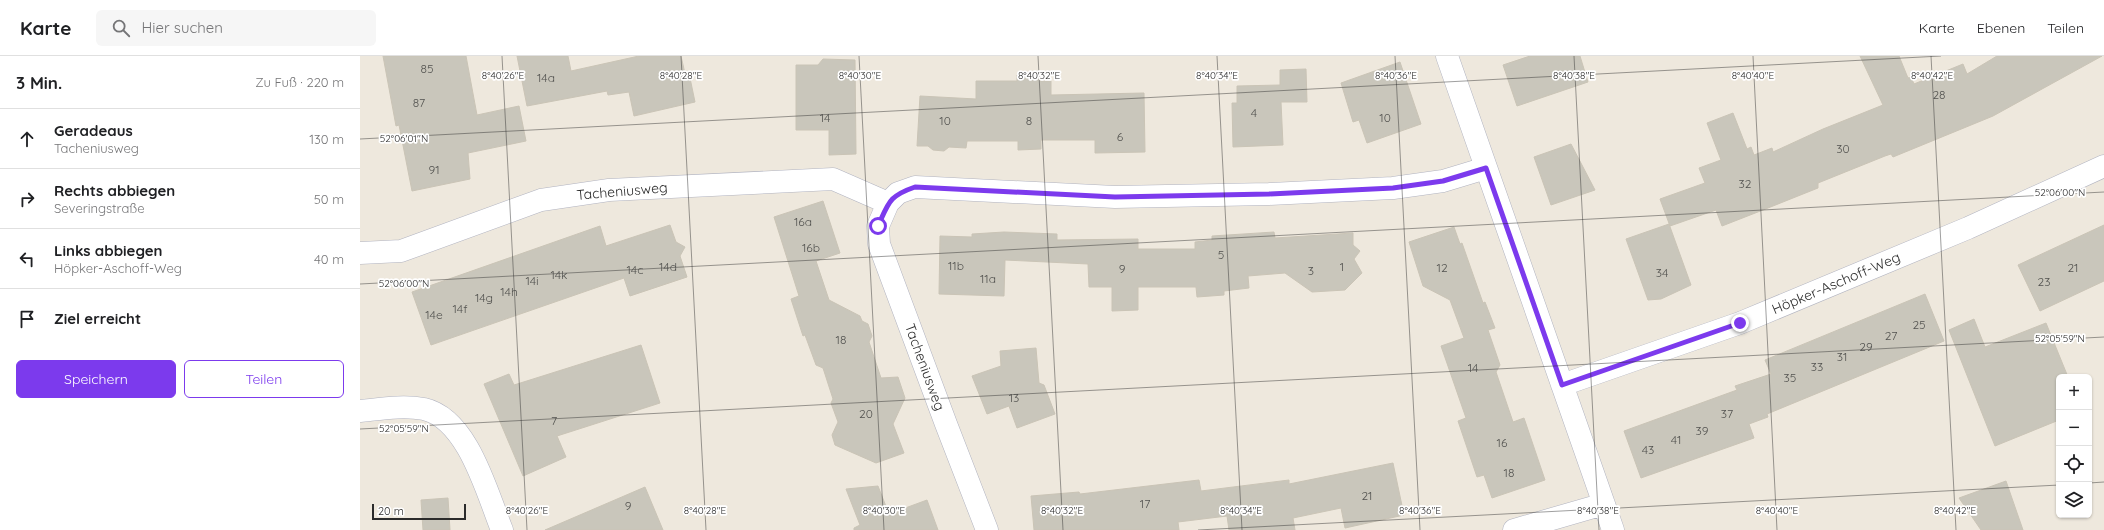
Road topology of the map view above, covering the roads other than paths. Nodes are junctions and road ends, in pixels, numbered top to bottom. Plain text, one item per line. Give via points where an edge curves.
1 (1447, 56) edge
2 (2104, 166) edge
3 (1486, 168) junction
4 (888, 203) junction
5 (360, 253) edge
6 (1562, 385) junction
7 (360, 411) edge
8 (1604, 504) junction
9 (502, 530) edge
10 (987, 530) edge
11 (1514, 530) edge
12 (1613, 530) edge

1 - 3 street
2 - 6 street, Höpker-Aschoff-Weg via 1968,228 1740,323
3 - 4 street, Tacheniusweg via 1443,181 1393,188 1115,197 915,187 898,193
3 - 6 street
4 - 5 street, Tacheniusweg via 833,179 609,190 541,200 401,251
4 - 10 street, Tacheniusweg via 878,226 879,244
6 - 8 street
7 - 9 street via 424,409 446,419 468,446
8 - 11 street
8 - 12 street

